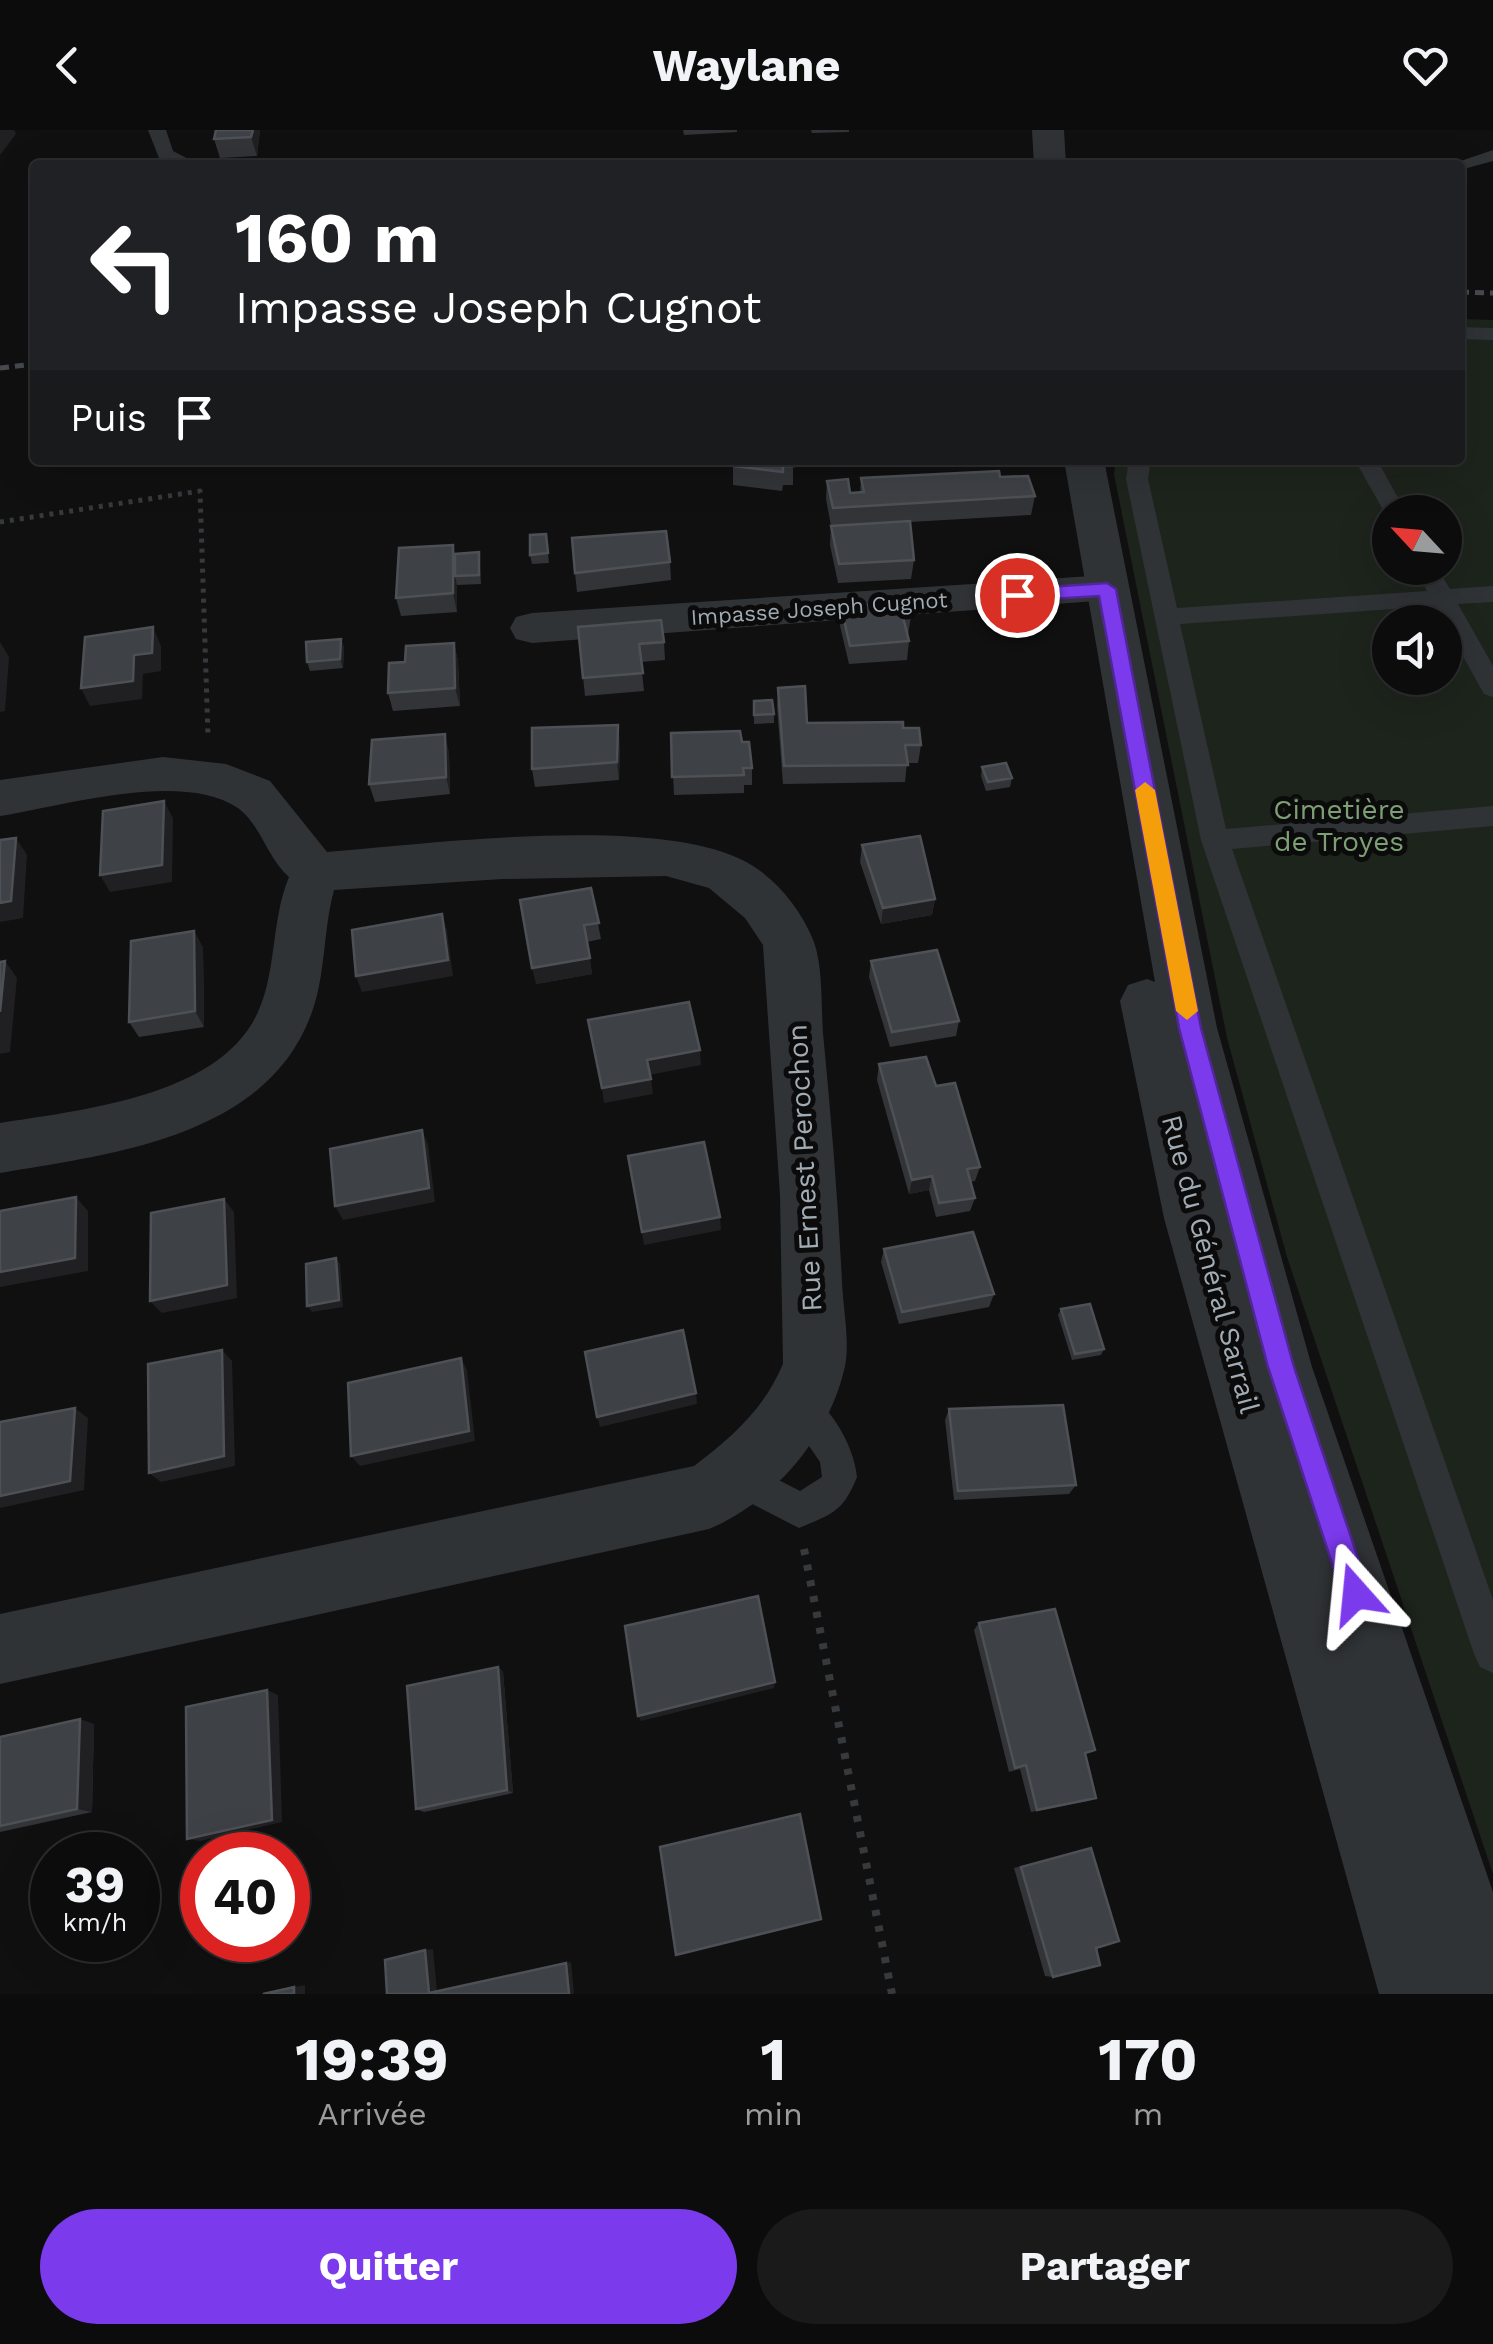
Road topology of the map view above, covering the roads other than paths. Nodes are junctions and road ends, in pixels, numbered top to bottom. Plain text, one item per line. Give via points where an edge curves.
1 (158, 130) edge
2 (1048, 130) edge
3 (1493, 155) edge
4 (179, 160) edge
5 (1050, 160) edge
6 (1465, 163) edge
7 (1465, 333) edge
8 (1493, 334) edge
9 (1063, 465) edge
10 (1084, 465) edge
11 (1139, 465) edge
12 (1369, 465) edge
13 (1386, 495) edge
14 (1435, 585) edge
15 (1092, 590) junction
16 (1493, 594) edge
17 (1442, 597) junction
18 (1167, 617) junction
19 (532, 628) dead end
20 (1493, 688) edge
21 (0, 798) edge
22 (1493, 816) edge
23 (1215, 840) junction
24 (316, 872) junction
25 (0, 1148) edge
26 (798, 1405) junction
27 (736, 1476) junction
28 (0, 1648) edge
29 (1493, 1654) edge
30 (1440, 1989) edge

1 - 4 lane via 165,154
2 - 5 street
3 - 6 lane
7 - 8 lane
9 - 15 street, Rue du Général Sarrail via 1062,508
10 - 15 street, Rue du Général Sarrail
11 - 18 lane
12 - 13 lane
14 - 17 lane
15 - 19 street, Impasse Joseph Cugnot
15 - 30 street, Rue du Général Sarrail via 1190,1028
16 - 17 lane
17 - 18 lane
17 - 20 lane
18 - 23 lane
21 - 24 street via 154,776 205,777 254,795
22 - 23 lane
23 - 29 lane
24 - 25 street via 302,902 292,986 278,1028 250,1064 210,1094 164,1112
24 - 26 street, Rue Ernest Perochon via 580,857 674,859 722,872 775,912 789,945 809,1195 814,1364
26 - 27 street, Rue Ernest Perochon via 764,1453
26 - 27 lane via 838,1452 839,1483 826,1501 799,1510
27 - 28 street, Rue Ernest Perochon via 710,1496

